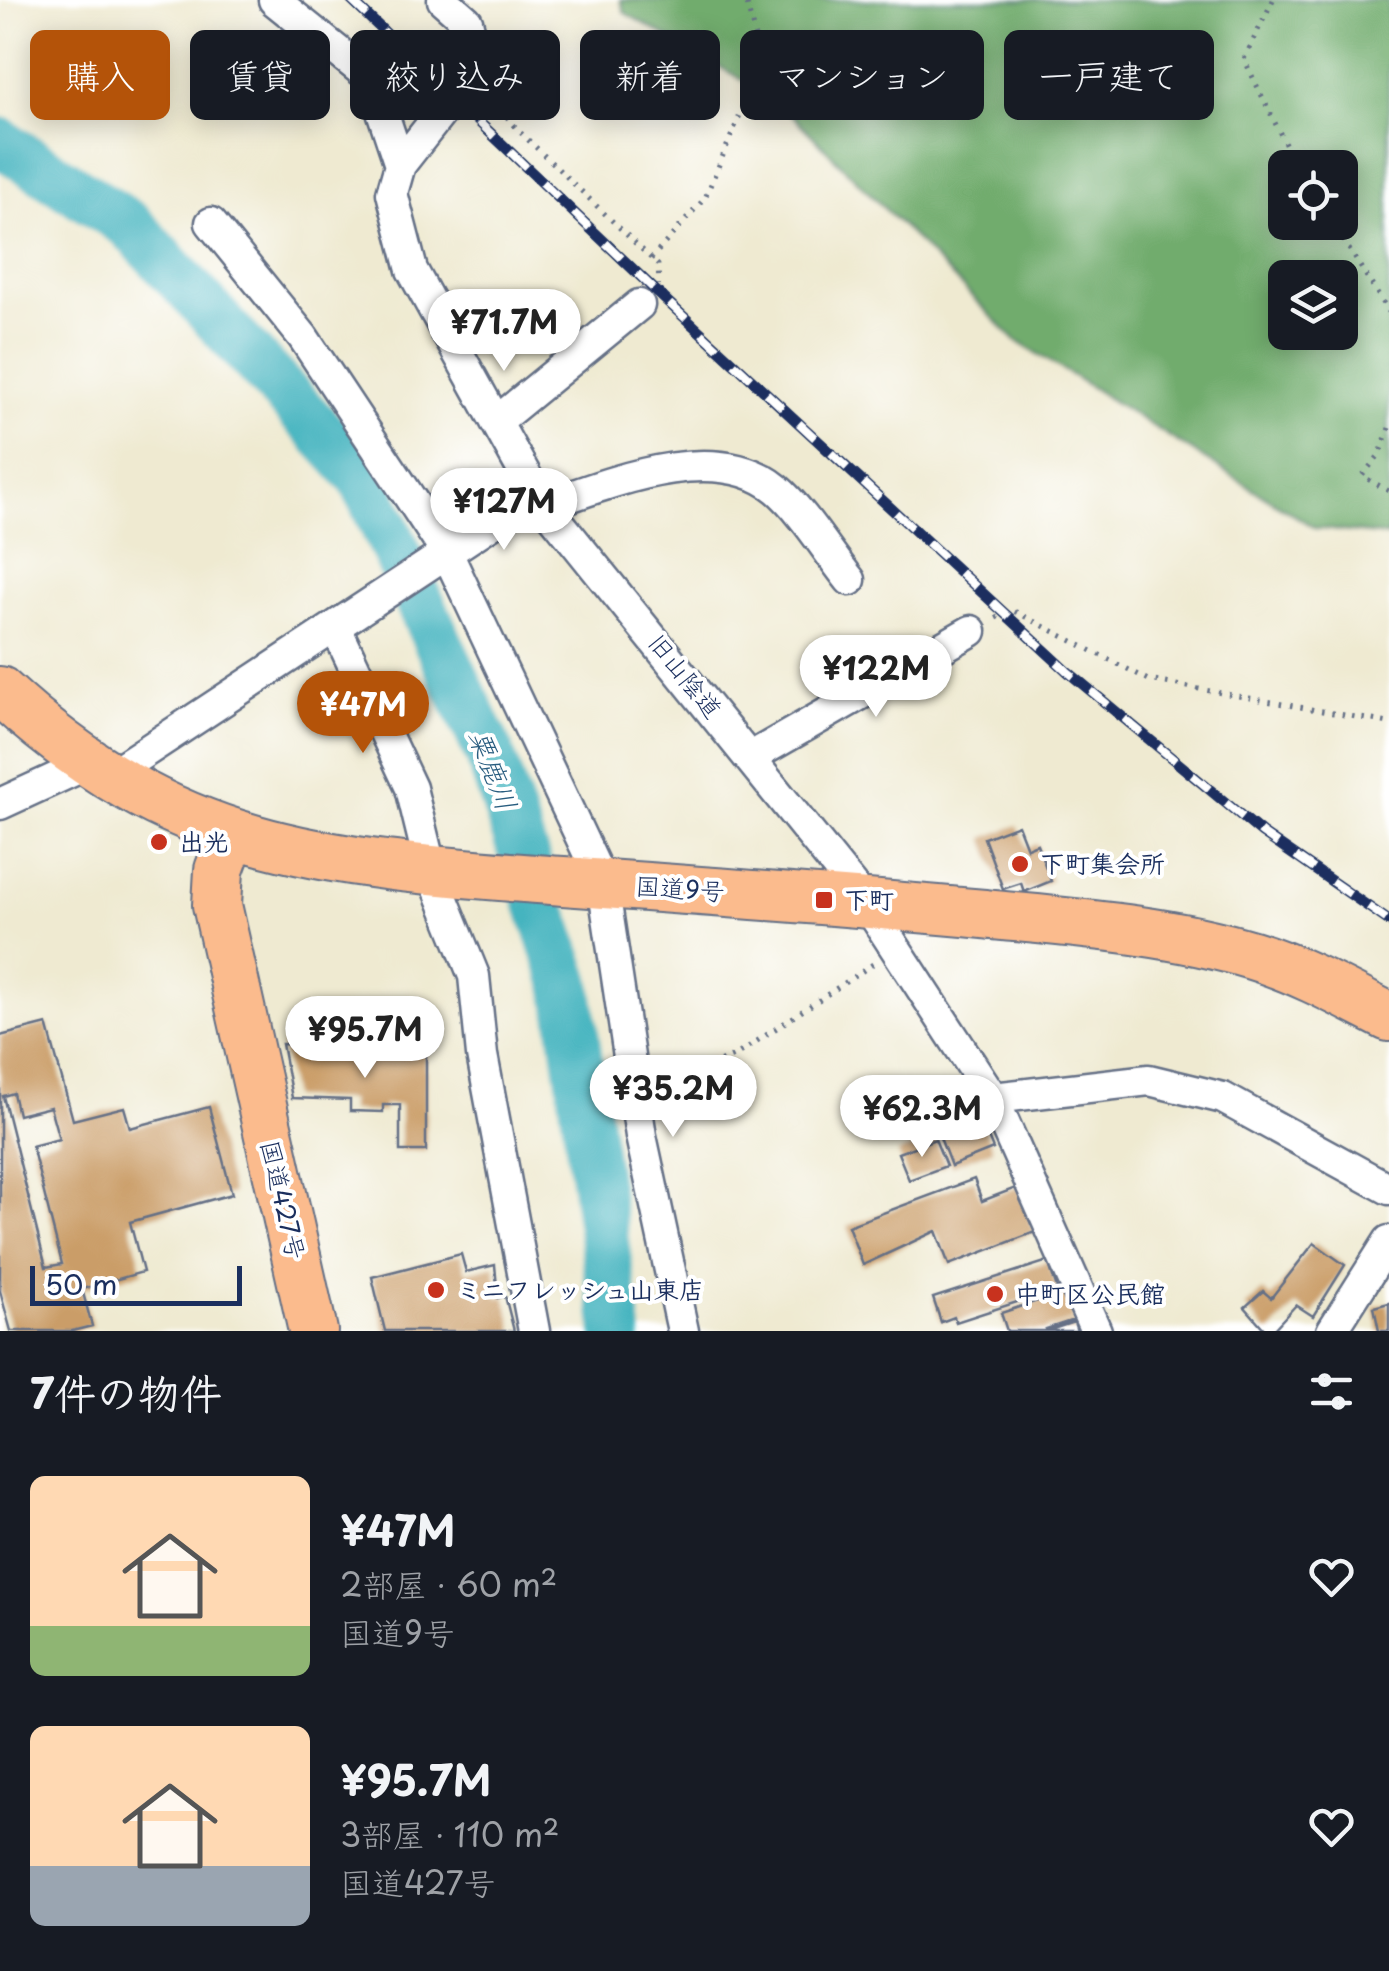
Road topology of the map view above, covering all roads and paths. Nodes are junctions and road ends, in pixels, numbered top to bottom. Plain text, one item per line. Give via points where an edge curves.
1 (274, 0) edge
2 (443, 0) edge
3 (746, 0) edge
4 (1273, 0) edge
5 (469, 30) edge
6 (435, 120) edge
7 (509, 120) edge
8 (1287, 150) edge
9 (400, 165) junction
10 (211, 223) dead end
11 (1343, 240) edge
12 (651, 259) junction
13 (639, 305) joint
14 (1389, 312) edge
15 (496, 422) junction
16 (1389, 428) edge
17 (1389, 492) edge
18 (541, 500) junction
19 (443, 559) junction
20 (850, 580) dead end
21 (336, 628) junction
22 (971, 631) joint
23 (0, 691) edge
24 (1389, 723) edge
25 (751, 757) junction
26 (97, 771) junction
27 (0, 804) edge
28 (232, 834) junction
29 (439, 871) junction
30 (594, 883) junction
31 (866, 903) junction
32 (896, 949) junction
33 (1389, 1017) edge
34 (635, 1096) junction
35 (993, 1098) junction
36 (1389, 1189) edge
37 (1389, 1241) edge
38 (313, 1331) edge
39 (534, 1331) edge
40 (683, 1331) edge
41 (1096, 1331) edge
42 (1332, 1331) edge

1 - 9 street via 371,78
2 - 5 street
3 - 12 path via 758,50 740,114 705,198
4 - 8 path via 1244,59
6 - 9 street
7 - 12 path
9 - 15 street, 旧山陰道 via 392,193 412,270
10 - 19 street via 303,337
11 - 14 path
12 - 13 path via 662,282
13 - 15 street
15 - 18 street, 旧山陰道
16 - 17 path via 1362,476
18 - 19 street
18 - 20 street via 633,475 731,468 776,488
18 - 25 street, 旧山陰道
19 - 21 street
19 - 30 street
21 - 26 street
21 - 29 street via 410,788
22 - 24 path via 1012,610 1149,680
22 - 25 street
23 - 26 highway, 国道9号
25 - 31 street, 旧山陰道
26 - 27 street
26 - 28 highway, 国道9号
28 - 29 highway, 国道9号 via 342,860
28 - 38 highway, 国道427号 via 219,870 217,905
29 - 30 highway, 国道9号
29 - 39 street via 474,976 482,1055
30 - 31 highway, 国道9号
30 - 34 street
31 - 32 street, 旧山陰道
31 - 33 highway, 国道9号 via 1158,933 1311,976
32 - 34 path via 736,1055
32 - 35 street, 旧山陰道
34 - 40 street
35 - 36 street via 1148,1080 1223,1098
35 - 41 street, 旧山陰道
37 - 42 street

